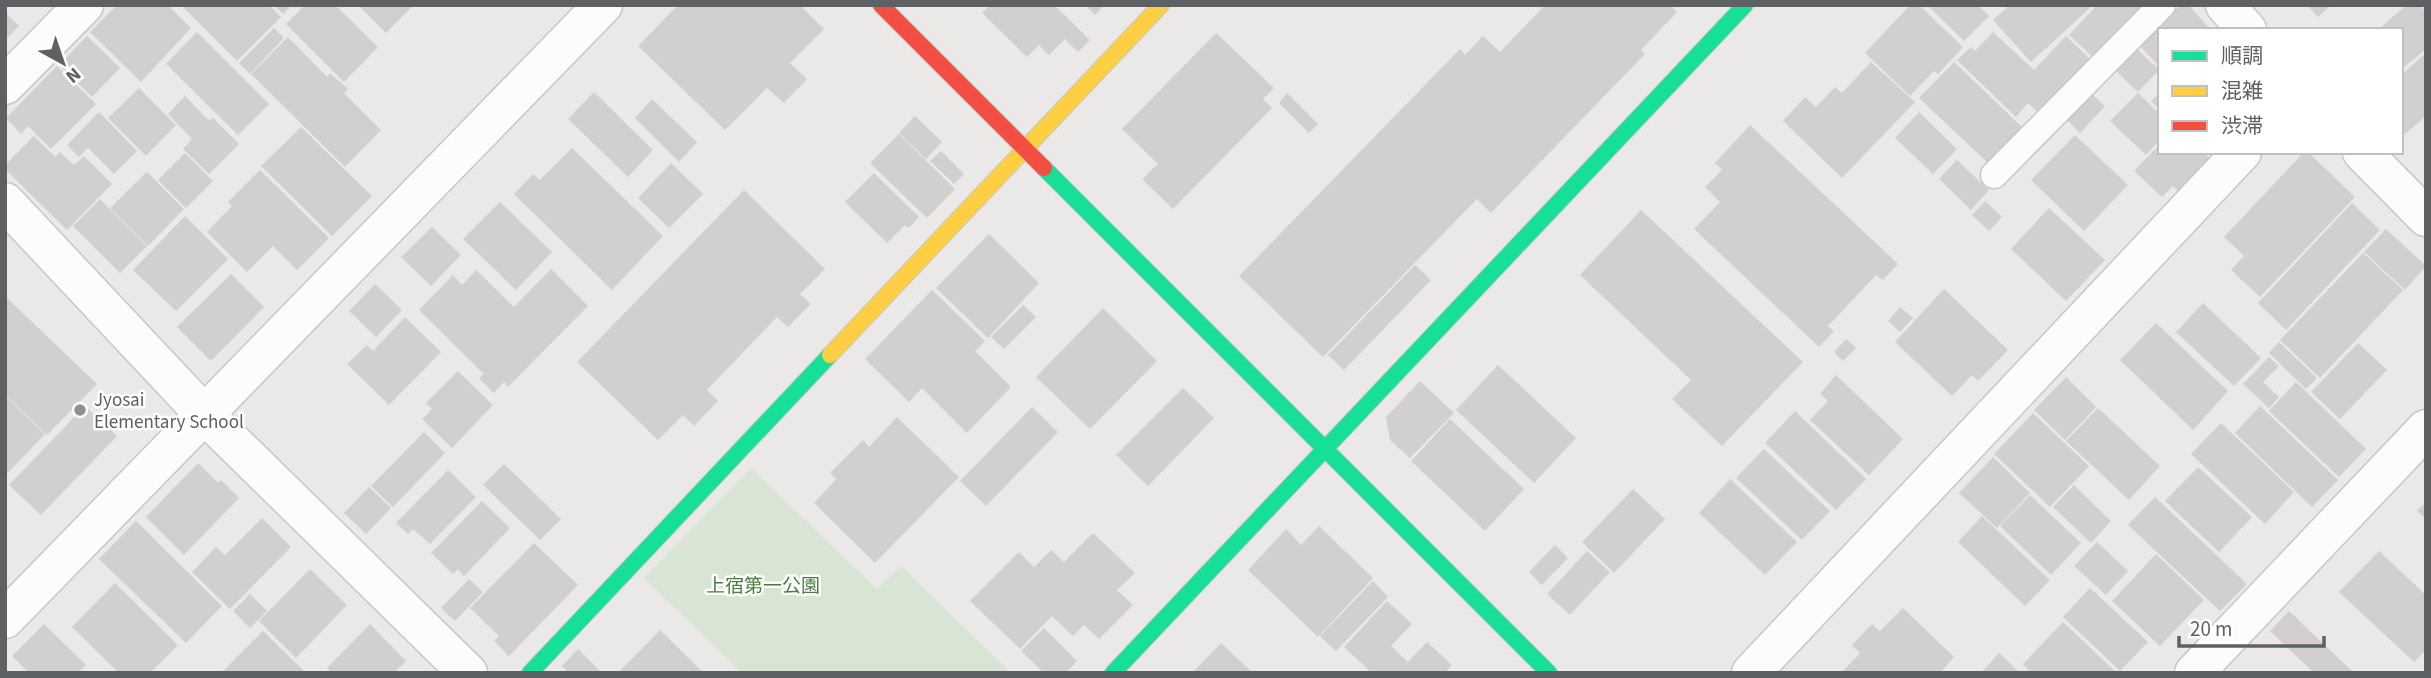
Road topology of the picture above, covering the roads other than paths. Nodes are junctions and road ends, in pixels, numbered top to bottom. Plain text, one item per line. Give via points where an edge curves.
1 (84, 5) edge
2 (603, 5) edge
3 (881, 5) edge
4 (1161, 5) edge
5 (1745, 5) edge
6 (2162, 5) edge
7 (2225, 5) edge
8 (2245, 28) edge
9 (5, 85) edge
10 (1025, 149) junction
11 (2240, 154) edge
12 (2364, 154) edge
13 (1994, 175) dead end
14 (5, 202) edge
15 (2426, 216) edge
16 (205, 415) junction
17 (2426, 429) edge
18 (1325, 448) junction
19 (5, 619) edge
20 (468, 673) edge
21 (530, 673) edge
22 (1113, 673) edge
23 (1549, 673) edge
24 (1751, 673) edge
25 (2194, 673) edge

1 - 9 street
2 - 16 street
3 - 10 street
4 - 10 street
5 - 18 street
6 - 13 lane
7 - 8 street
10 - 18 street
10 - 21 street
11 - 24 street
12 - 15 street
14 - 16 street
16 - 19 street
16 - 20 street
17 - 25 street
18 - 22 street
18 - 23 street

